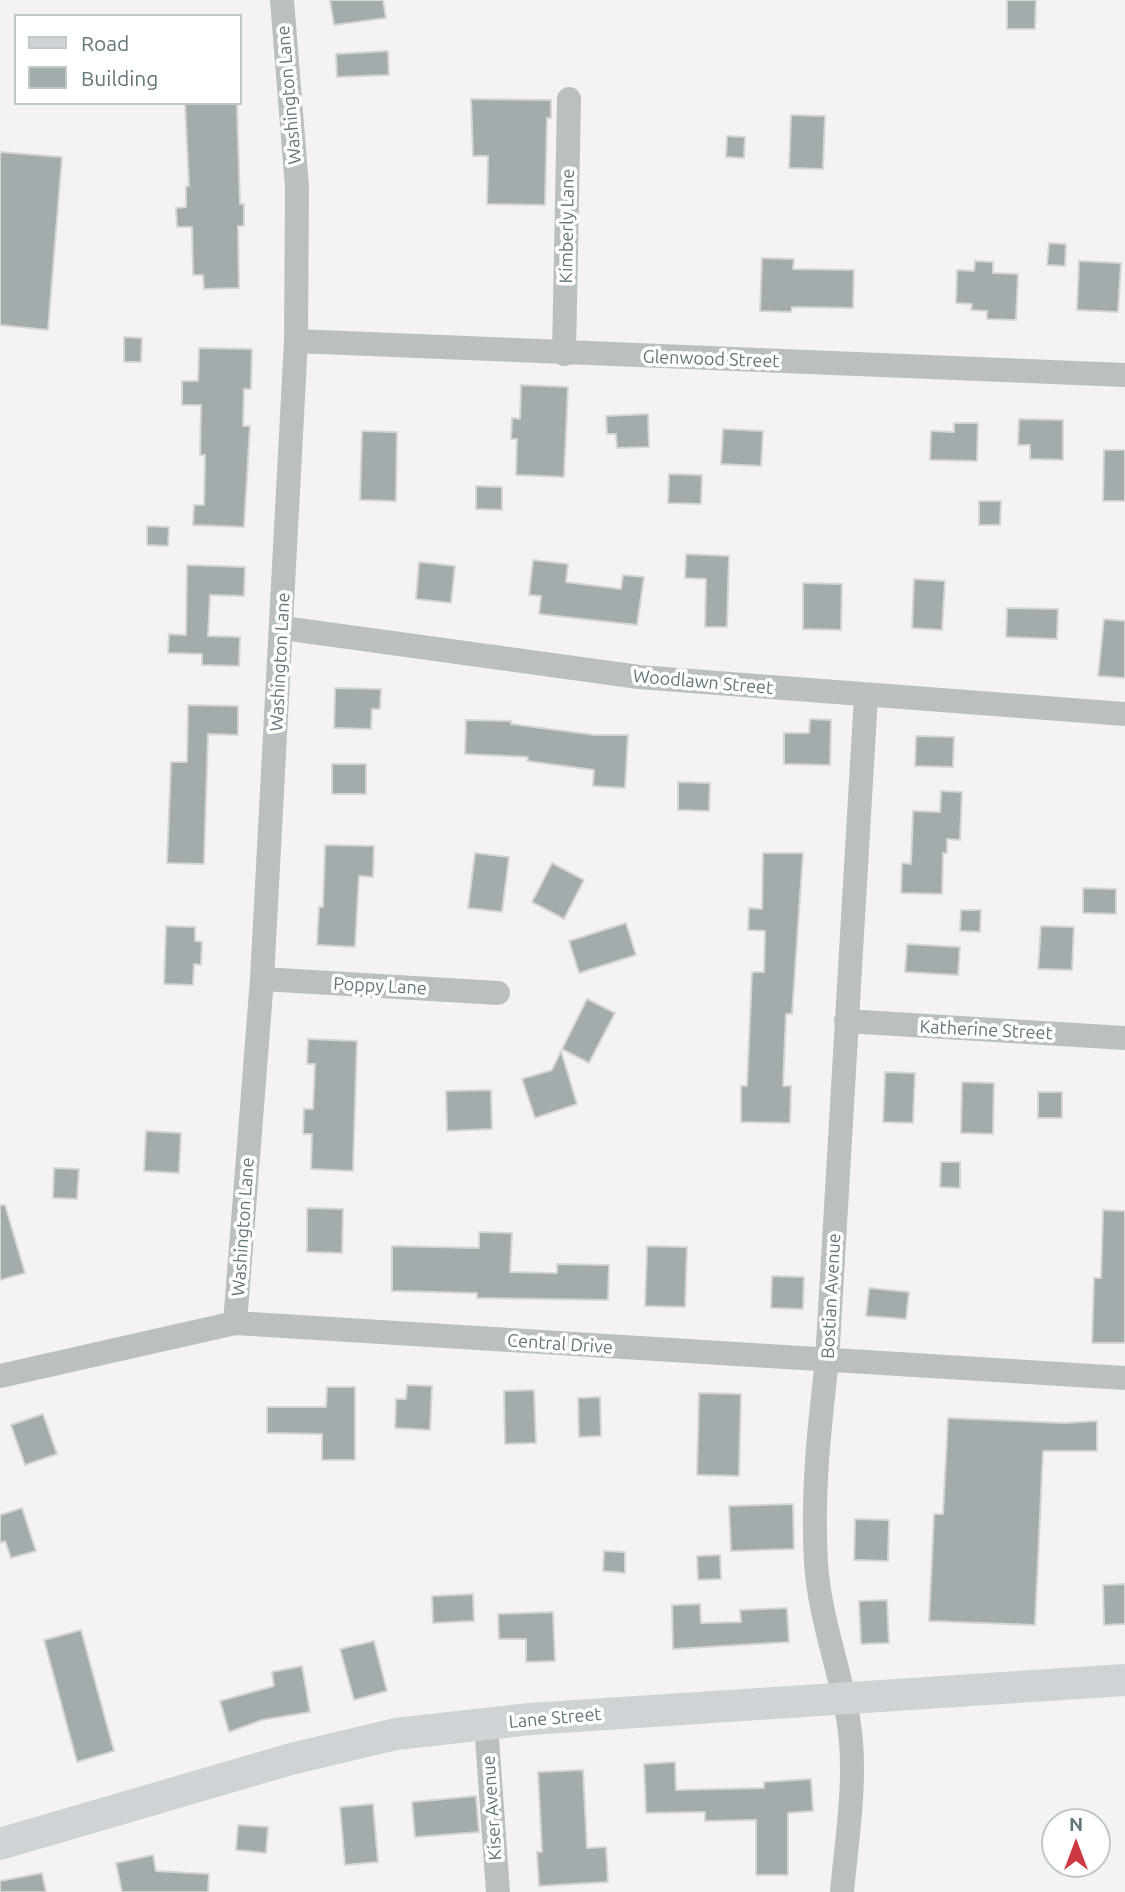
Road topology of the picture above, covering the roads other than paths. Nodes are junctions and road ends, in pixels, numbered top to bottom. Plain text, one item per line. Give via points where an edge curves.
1 (282, 0) edge
2 (569, 99) dead end
3 (296, 341) junction
4 (564, 354) junction
5 (1125, 375) edge
6 (282, 628) junction
7 (866, 696) junction
8 (1125, 715) edge
9 (262, 979) junction
10 (498, 993) dead end
11 (846, 1021) junction
12 (1125, 1038) edge
13 (235, 1323) junction
14 (827, 1361) junction
15 (0, 1376) edge
16 (1125, 1378) edge
17 (1125, 1680) edge
18 (844, 1697) junction
19 (486, 1724) junction
20 (0, 1844) edge
21 (498, 1892) edge
22 (842, 1892) edge

1 - 3 street, Washington Lane via 297,187
2 - 4 street, Kimberly Lane
3 - 4 street, Glenwood Street
3 - 6 street, Washington Lane
4 - 5 street, Glenwood Street
6 - 7 street, Woodlawn Street via 639,677
6 - 9 street, Washington Lane
7 - 8 street, Woodlawn Street
7 - 11 street, Bostian Avenue
9 - 10 street, Poppy Lane
9 - 13 street, Washington Lane
11 - 12 street, Katherine Street
11 - 14 street, Bostian Avenue
13 - 14 street, Central Drive
13 - 15 street, Central Drive
14 - 16 street, Central Drive
14 - 18 street, Bostian Avenue via 814,1465 816,1564
17 - 18 main road, Lane Street
18 - 19 main road, Lane Street
18 - 22 street, Bostian Avenue via 852,1776
19 - 20 main road, Lane Street via 396,1734 291,1759
19 - 21 street, Kiser Avenue

